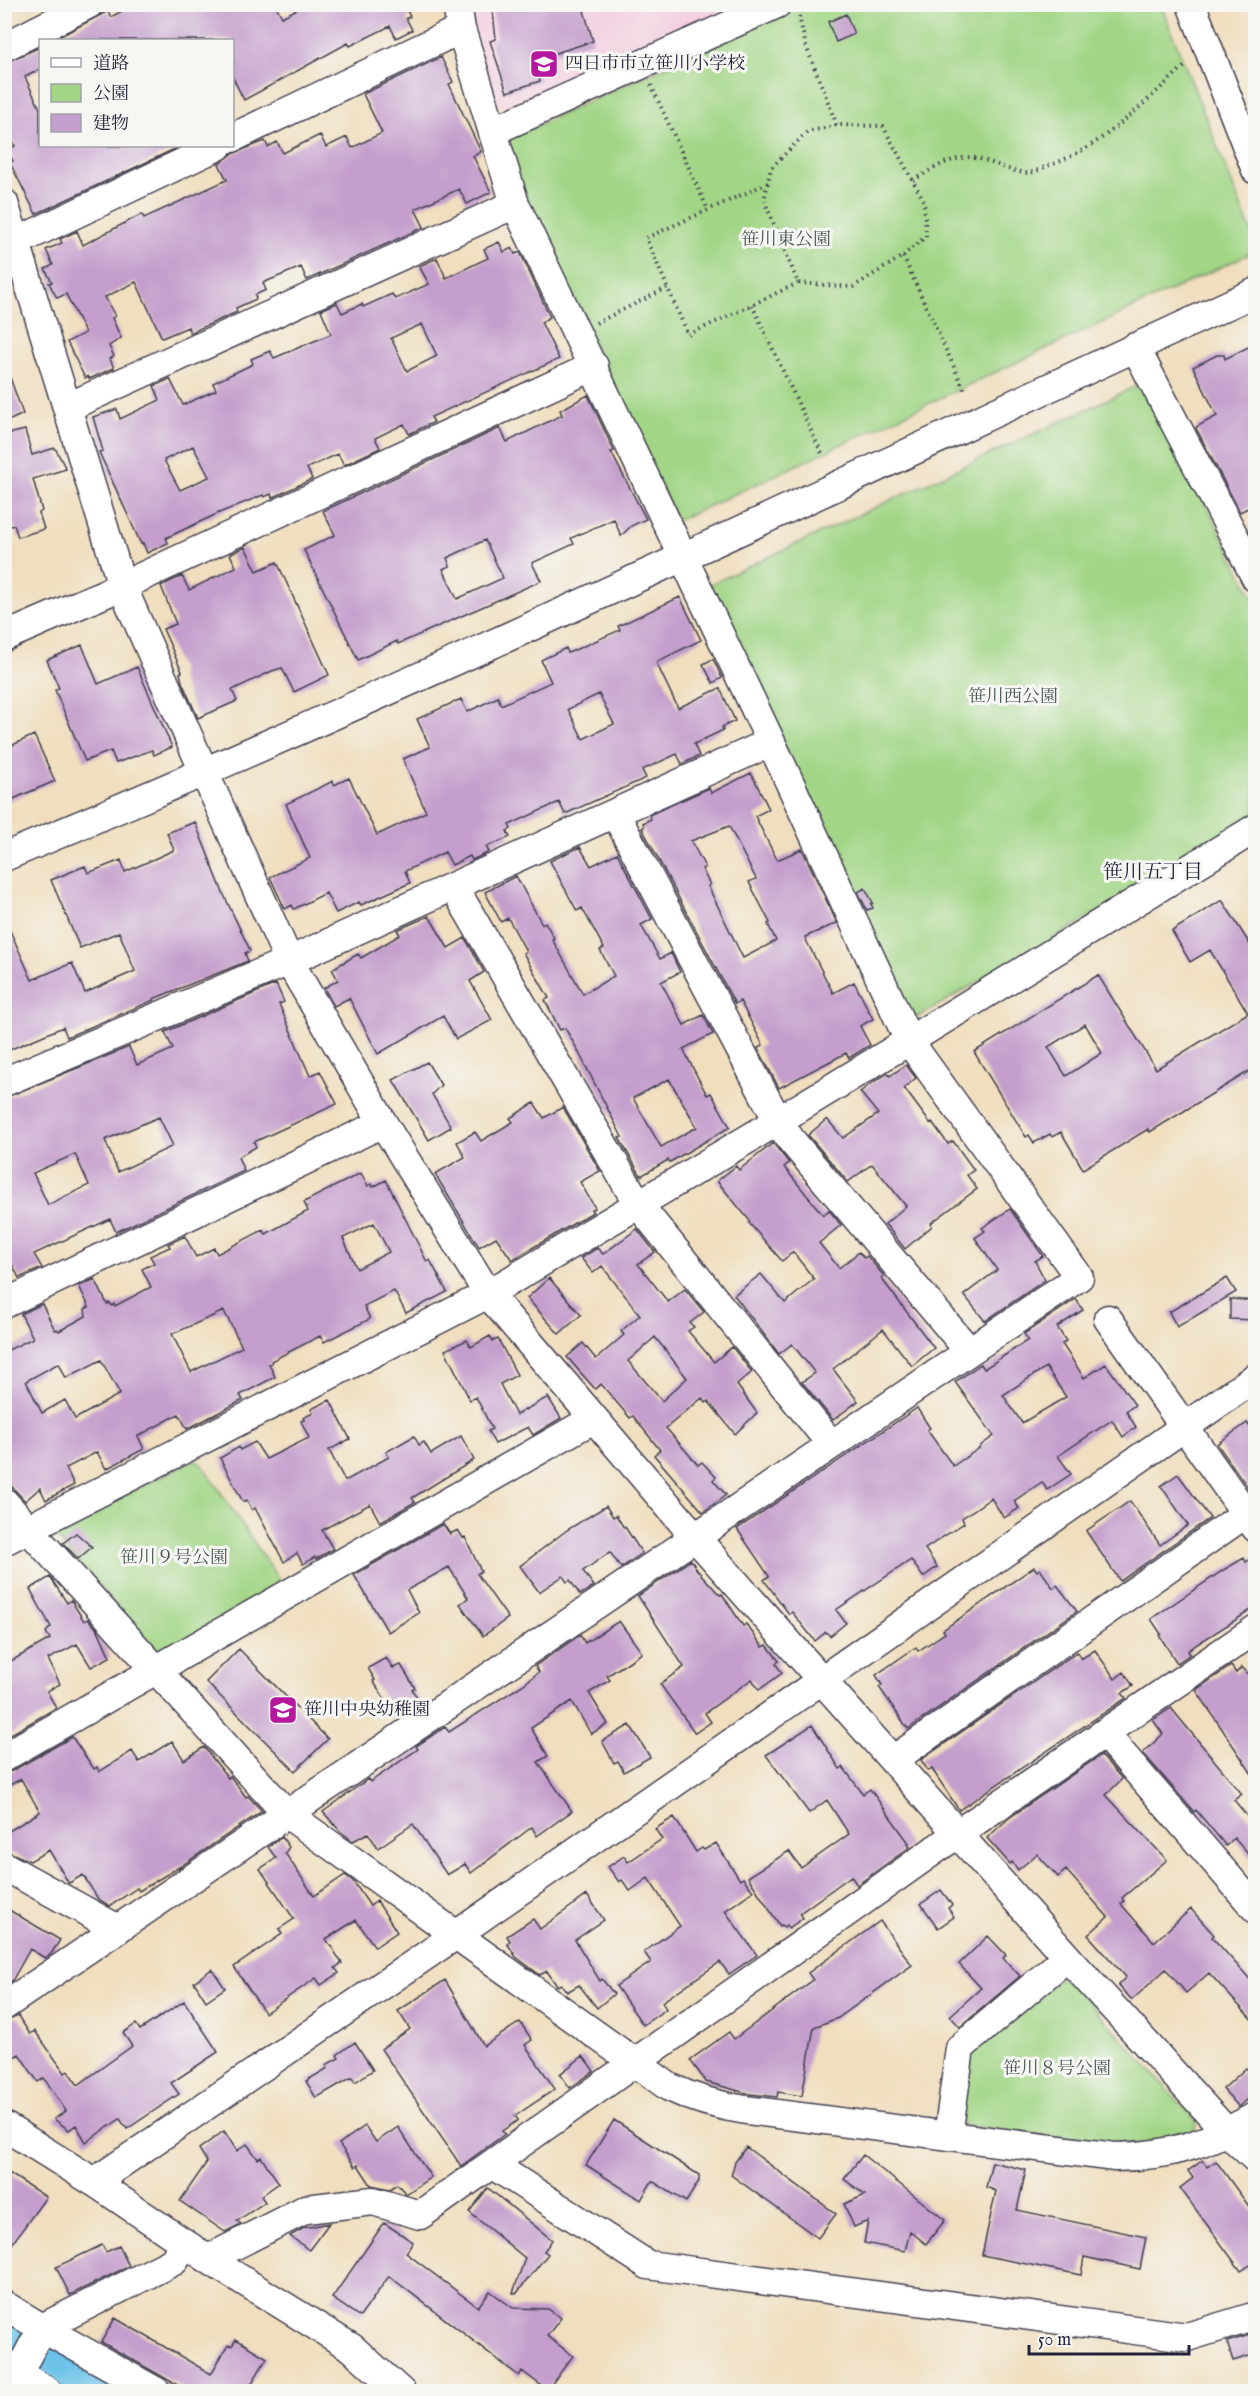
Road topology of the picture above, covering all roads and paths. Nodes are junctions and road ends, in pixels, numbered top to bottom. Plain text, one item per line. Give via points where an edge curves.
1 (89, 4) edge
2 (1191, 4) edge
3 (786, 5) edge
4 (459, 17) edge
5 (4, 47) edge
6 (1185, 66) dead end
7 (651, 84) dead end
8 (837, 125) junction
9 (493, 131) junction
10 (234, 137) edge
11 (216, 147) edge
12 (1256, 170) edge
13 (913, 180) junction
14 (768, 183) junction
15 (4, 203) edge
16 (515, 204) junction
17 (708, 210) junction
18 (16, 242) junction
19 (903, 256) junction
20 (798, 283) junction
21 (668, 288) junction
22 (1256, 292) edge
23 (752, 305) junction
24 (595, 323) dead end
25 (1135, 347) junction
26 (594, 366) junction
27 (964, 389) dead end
28 (68, 407) junction
29 (822, 454) dead end
30 (683, 557) junction
31 (1256, 578) edge
32 (122, 586) junction
33 (4, 637) edge
34 (771, 742) junction
35 (205, 774) junction
36 (615, 813) junction
37 (1256, 828) edge
38 (4, 857) edge
39 (454, 886) junction
40 (289, 961) junction
41 (909, 1041) junction
42 (4, 1082) edge
43 (778, 1121) junction
44 (383, 1123) junction
45 (638, 1204) junction
46 (488, 1294) junction
47 (4, 1304) edge
48 (1108, 1319) dead end
49 (969, 1351) junction
50 (1256, 1377) edge
51 (593, 1419) junction
52 (1182, 1427) junction
53 (831, 1444) junction
54 (4, 1502) edge
55 (1250, 1521) edge
56 (17, 1535) edge
57 (695, 1537) junction
58 (1251, 1642) edge
59 (155, 1669) junction
60 (821, 1678) junction
61 (1104, 1733) junction
62 (4, 1757) edge
63 (893, 1760) junction
64 (287, 1814) junction
65 (957, 1834) junction
66 (4, 1866) edge
67 (1256, 1909) edge
68 (118, 1929) junction
69 (456, 1935) junction
70 (1067, 1957) junction
71 (4, 2006) edge
72 (634, 2064) junction
73 (1256, 2116) edge
74 (4, 2126) edge
75 (1227, 2133) junction
76 (948, 2136) junction
77 (1256, 2159) edge
78 (493, 2165) junction
79 (94, 2182) junction
80 (183, 2242) junction
81 (208, 2259) junction
82 (4, 2305) edge
83 (1256, 2316) edge
84 (42, 2328) junction
85 (11, 2372) edge
86 (45, 2391) edge
87 (158, 2391) edge
88 (401, 2391) edge

1 - 5 street
2 - 12 street
3 - 8 path
3 - 9 street
4 - 9 street
4 - 10 street
6 - 13 path via 1098,143 1064,161 1029,173 979,158 956,158
7 - 17 path
8 - 13 path via 883,126
8 - 14 path via 807,132 771,168
9 - 16 street
11 - 18 street
13 - 19 path via 924,201 926,236
14 - 17 path
14 - 20 path via 764,200
15 - 18 street
16 - 26 street
16 - 28 street
17 - 21 path via 646,238
18 - 28 street
19 - 20 path via 853,287
19 - 27 path
20 - 23 path
21 - 23 path via 688,335
21 - 24 path
22 - 25 street
23 - 29 path
25 - 30 street
25 - 31 street
26 - 30 street
26 - 32 street
28 - 32 street
30 - 34 street
30 - 35 street
32 - 33 street
32 - 35 street
34 - 36 street
34 - 41 street
35 - 38 street
35 - 40 street
36 - 39 street
36 - 43 street
37 - 41 street
39 - 40 street
39 - 45 street
40 - 42 street
40 - 44 street
41 - 43 street
41 - 49 street via 1079,1277
43 - 45 street
43 - 49 street
44 - 46 street
44 - 47 street
45 - 46 street
45 - 53 street
46 - 51 street
46 - 56 street
48 - 52 street
49 - 53 street
50 - 52 street
51 - 57 street
51 - 59 street
52 - 55 street
52 - 60 street
53 - 57 street
54 - 56 street
55 - 63 street
56 - 59 street
57 - 60 street
57 - 64 street
58 - 61 street
59 - 62 street
59 - 64 street
60 - 63 street
60 - 69 street
61 - 65 street
61 - 67 street
63 - 65 street
64 - 68 street
64 - 69 street
65 - 70 street
65 - 72 street
66 - 68 street
68 - 71 street
69 - 72 street
69 - 79 street
70 - 75 street
70 - 76 street via 960,2048
72 - 76 street via 669,2087 717,2106
72 - 78 street
73 - 75 street
74 - 79 street
75 - 76 street via 1184,2150 1115,2157
75 - 77 street
78 - 81 street via 420,2215 373,2201 306,2209
78 - 83 street via 648,2265 1186,2337
79 - 80 street
80 - 81 street
80 - 84 street via 174,2260
81 - 88 street via 352,2348
82 - 84 street
84 - 85 street
84 - 87 street
85 - 86 main road

